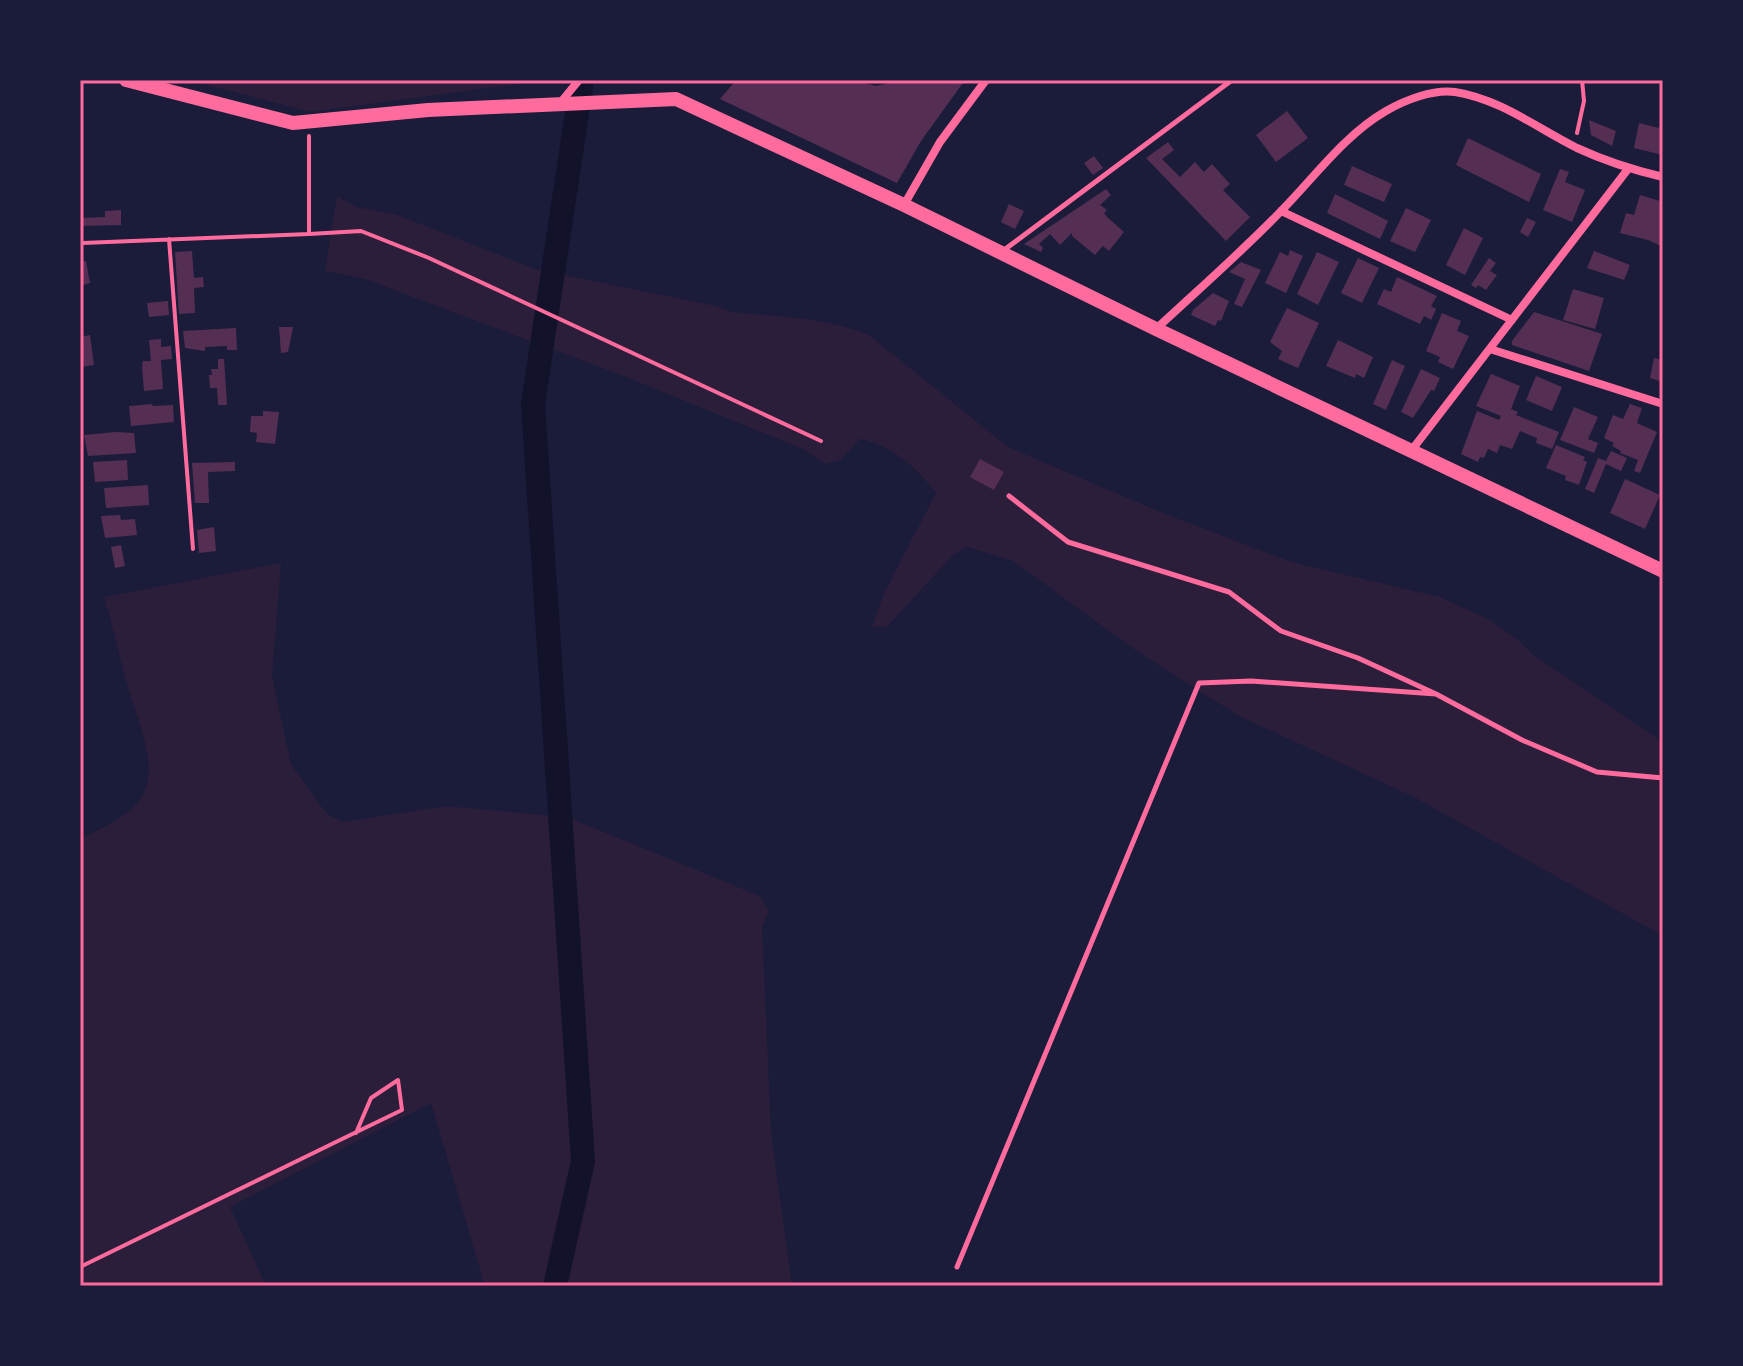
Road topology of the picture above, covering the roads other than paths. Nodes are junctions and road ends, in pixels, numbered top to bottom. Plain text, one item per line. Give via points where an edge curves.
1 (126, 80) edge
2 (579, 80) edge
3 (986, 80) edge
4 (1232, 80) edge
5 (561, 102) junction
6 (1628, 169) junction
7 (1663, 177) edge
8 (904, 205) junction
9 (1281, 211) junction
10 (1000, 253) junction
11 (1512, 320) junction
12 (1156, 329) junction
13 (1490, 349) junction
14 (1663, 404) edge
15 (1411, 451) junction
16 (1009, 496) dead end
17 (1663, 571) edge
18 (1436, 694) junction
19 (1663, 778) edge
20 (957, 1267) dead end

1 - 5 street via 293,123
2 - 5 street
3 - 8 street via 940,142
4 - 10 lane
5 - 8 street via 676,99
6 - 7 street
6 - 9 street via 1488,102 1453,92 1423,95 1385,112 1351,138
6 - 11 street
8 - 10 street
9 - 11 street
9 - 12 street
10 - 12 street
11 - 13 street
12 - 15 street
13 - 14 street
13 - 15 street
15 - 17 street
16 - 18 lane via 1068,542 1229,592 1281,631
18 - 19 lane via 1597,772
18 - 20 lane via 1251,681 1199,683

